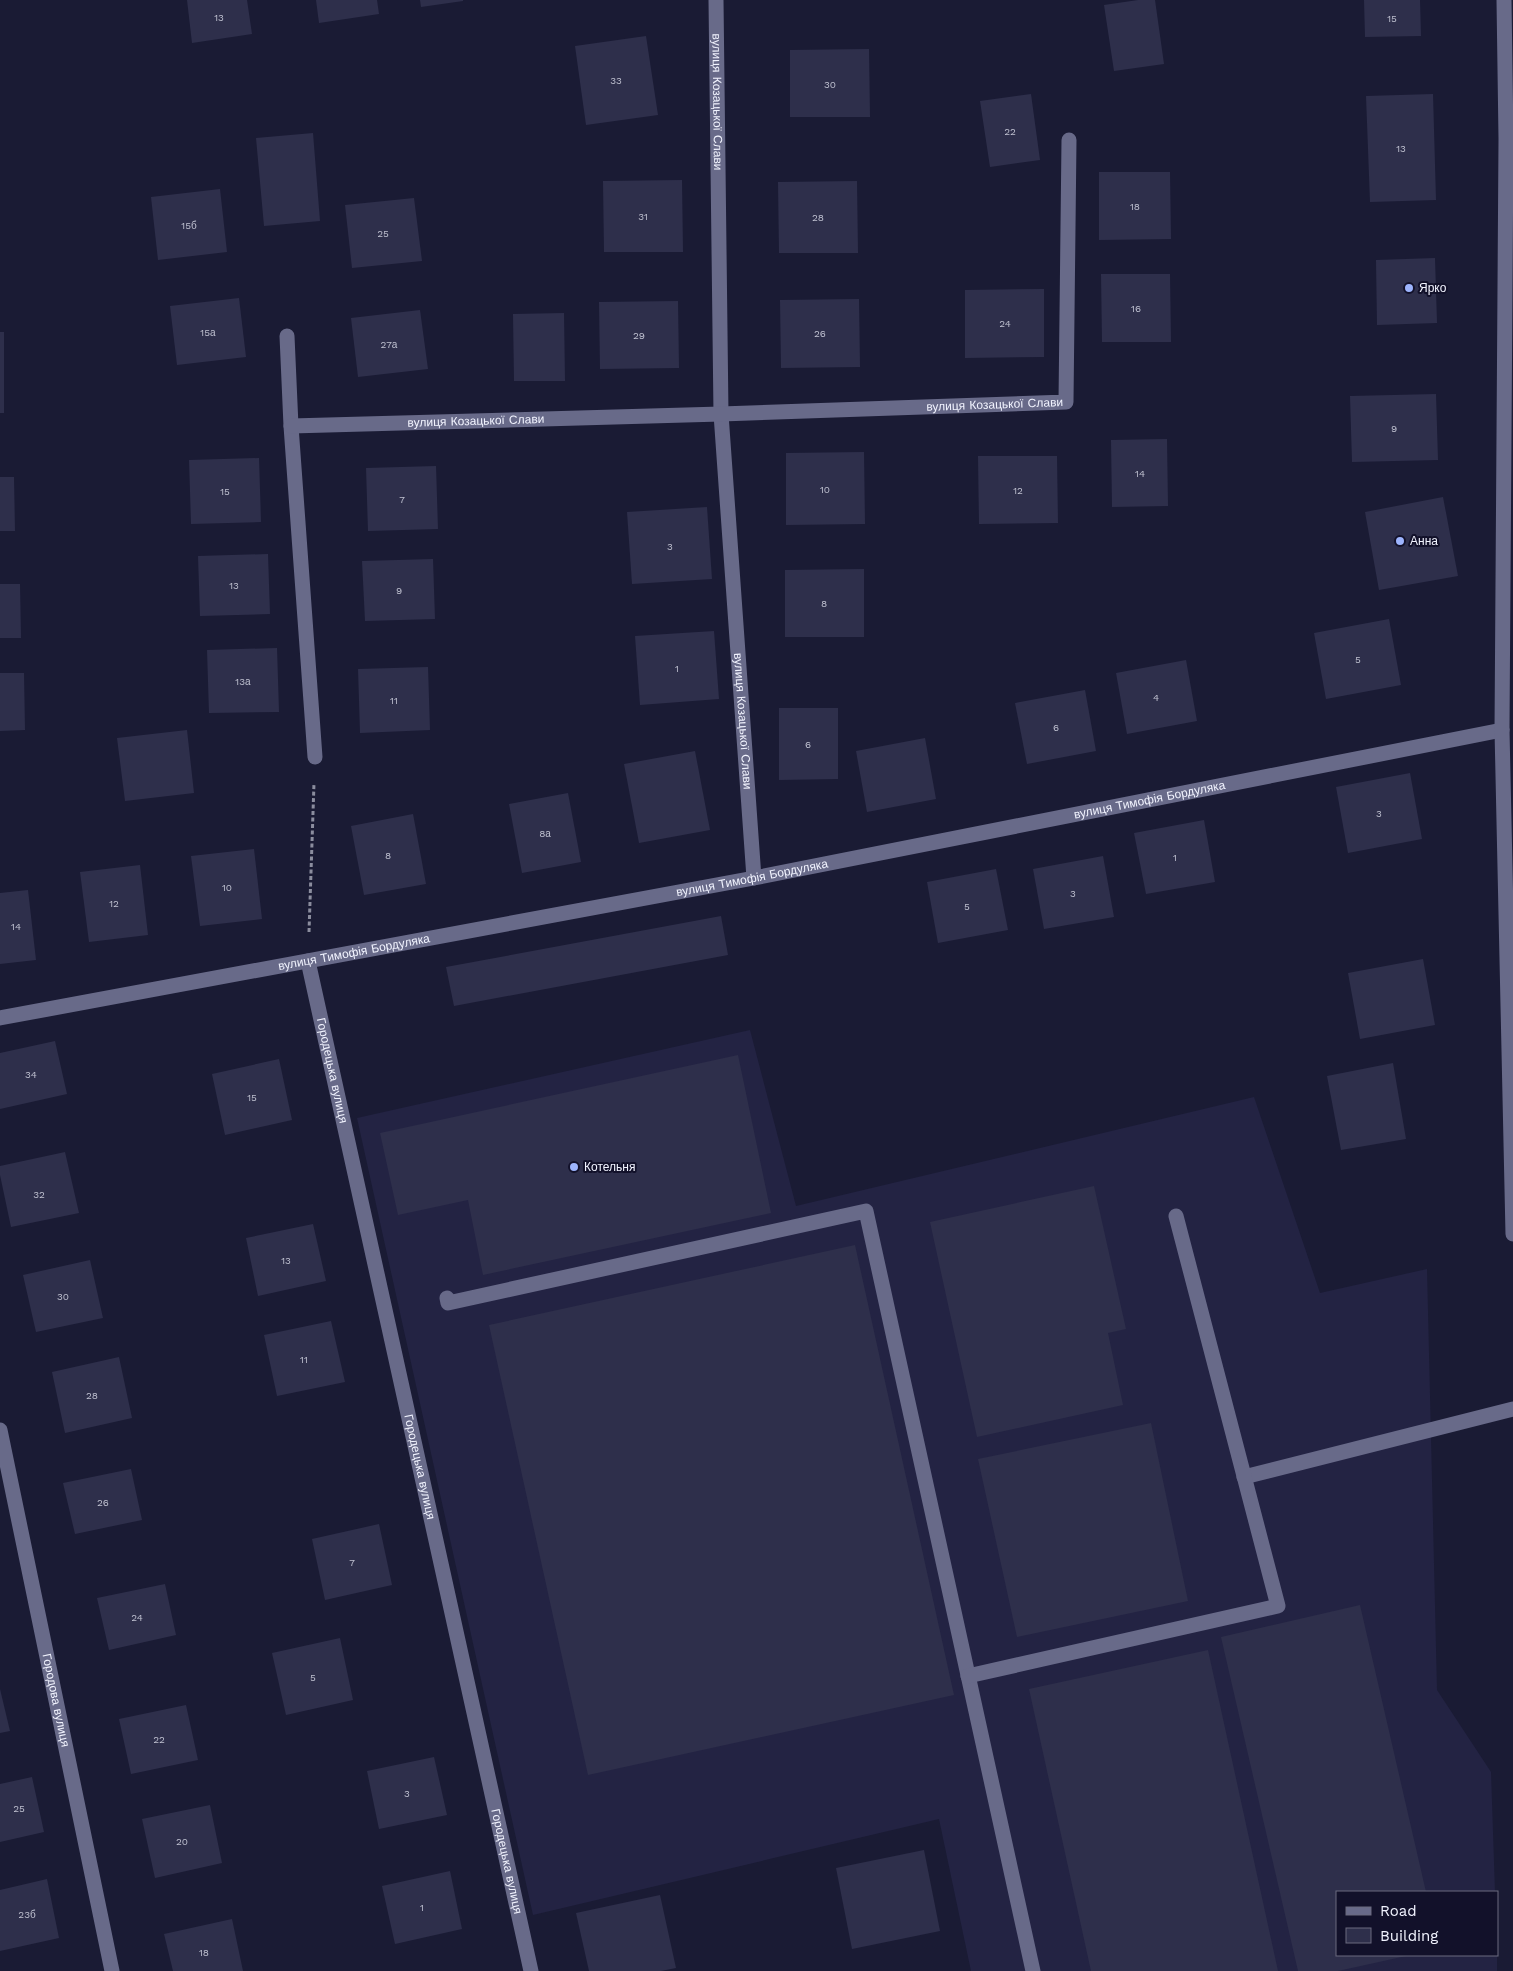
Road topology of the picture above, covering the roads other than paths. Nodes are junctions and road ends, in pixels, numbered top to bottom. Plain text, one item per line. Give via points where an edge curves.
1 (716, 0) edge
2 (1504, 0) edge
3 (1069, 140) dead end
4 (287, 336) dead end
5 (721, 414) junction
6 (291, 426) junction
7 (1502, 730) junction
8 (315, 757) road end
9 (754, 878) junction
10 (308, 961) junction
11 (0, 1018) edge
12 (1176, 1216) dead end
13 (1513, 1234) edge
14 (447, 1298) dead end
15 (1513, 1409) edge
16 (0, 1430) edge
17 (1244, 1476) junction
18 (968, 1676) junction
19 (112, 1971) edge
20 (531, 1971) edge
21 (1033, 1971) edge

1 - 5 street, вулиця Козацької Слави
2 - 7 street
3 - 5 street, вулиця Козацької Слави via 1066,402
4 - 6 street
5 - 6 street, вулиця Козацької Слави
5 - 9 street, вулиця Козацької Слави
6 - 8 street
7 - 9 street, вулиця Тимофія Бордуляка
7 - 13 street
9 - 10 street, вулиця Тимофія Бордуляка
10 - 11 street, вулиця Тимофія Бордуляка
10 - 20 street, Городецька вулиця
12 - 17 street
14 - 18 street via 448,1303 866,1211
15 - 17 street
16 - 19 street, Городова вулиця
17 - 18 street via 1278,1606
18 - 21 street

